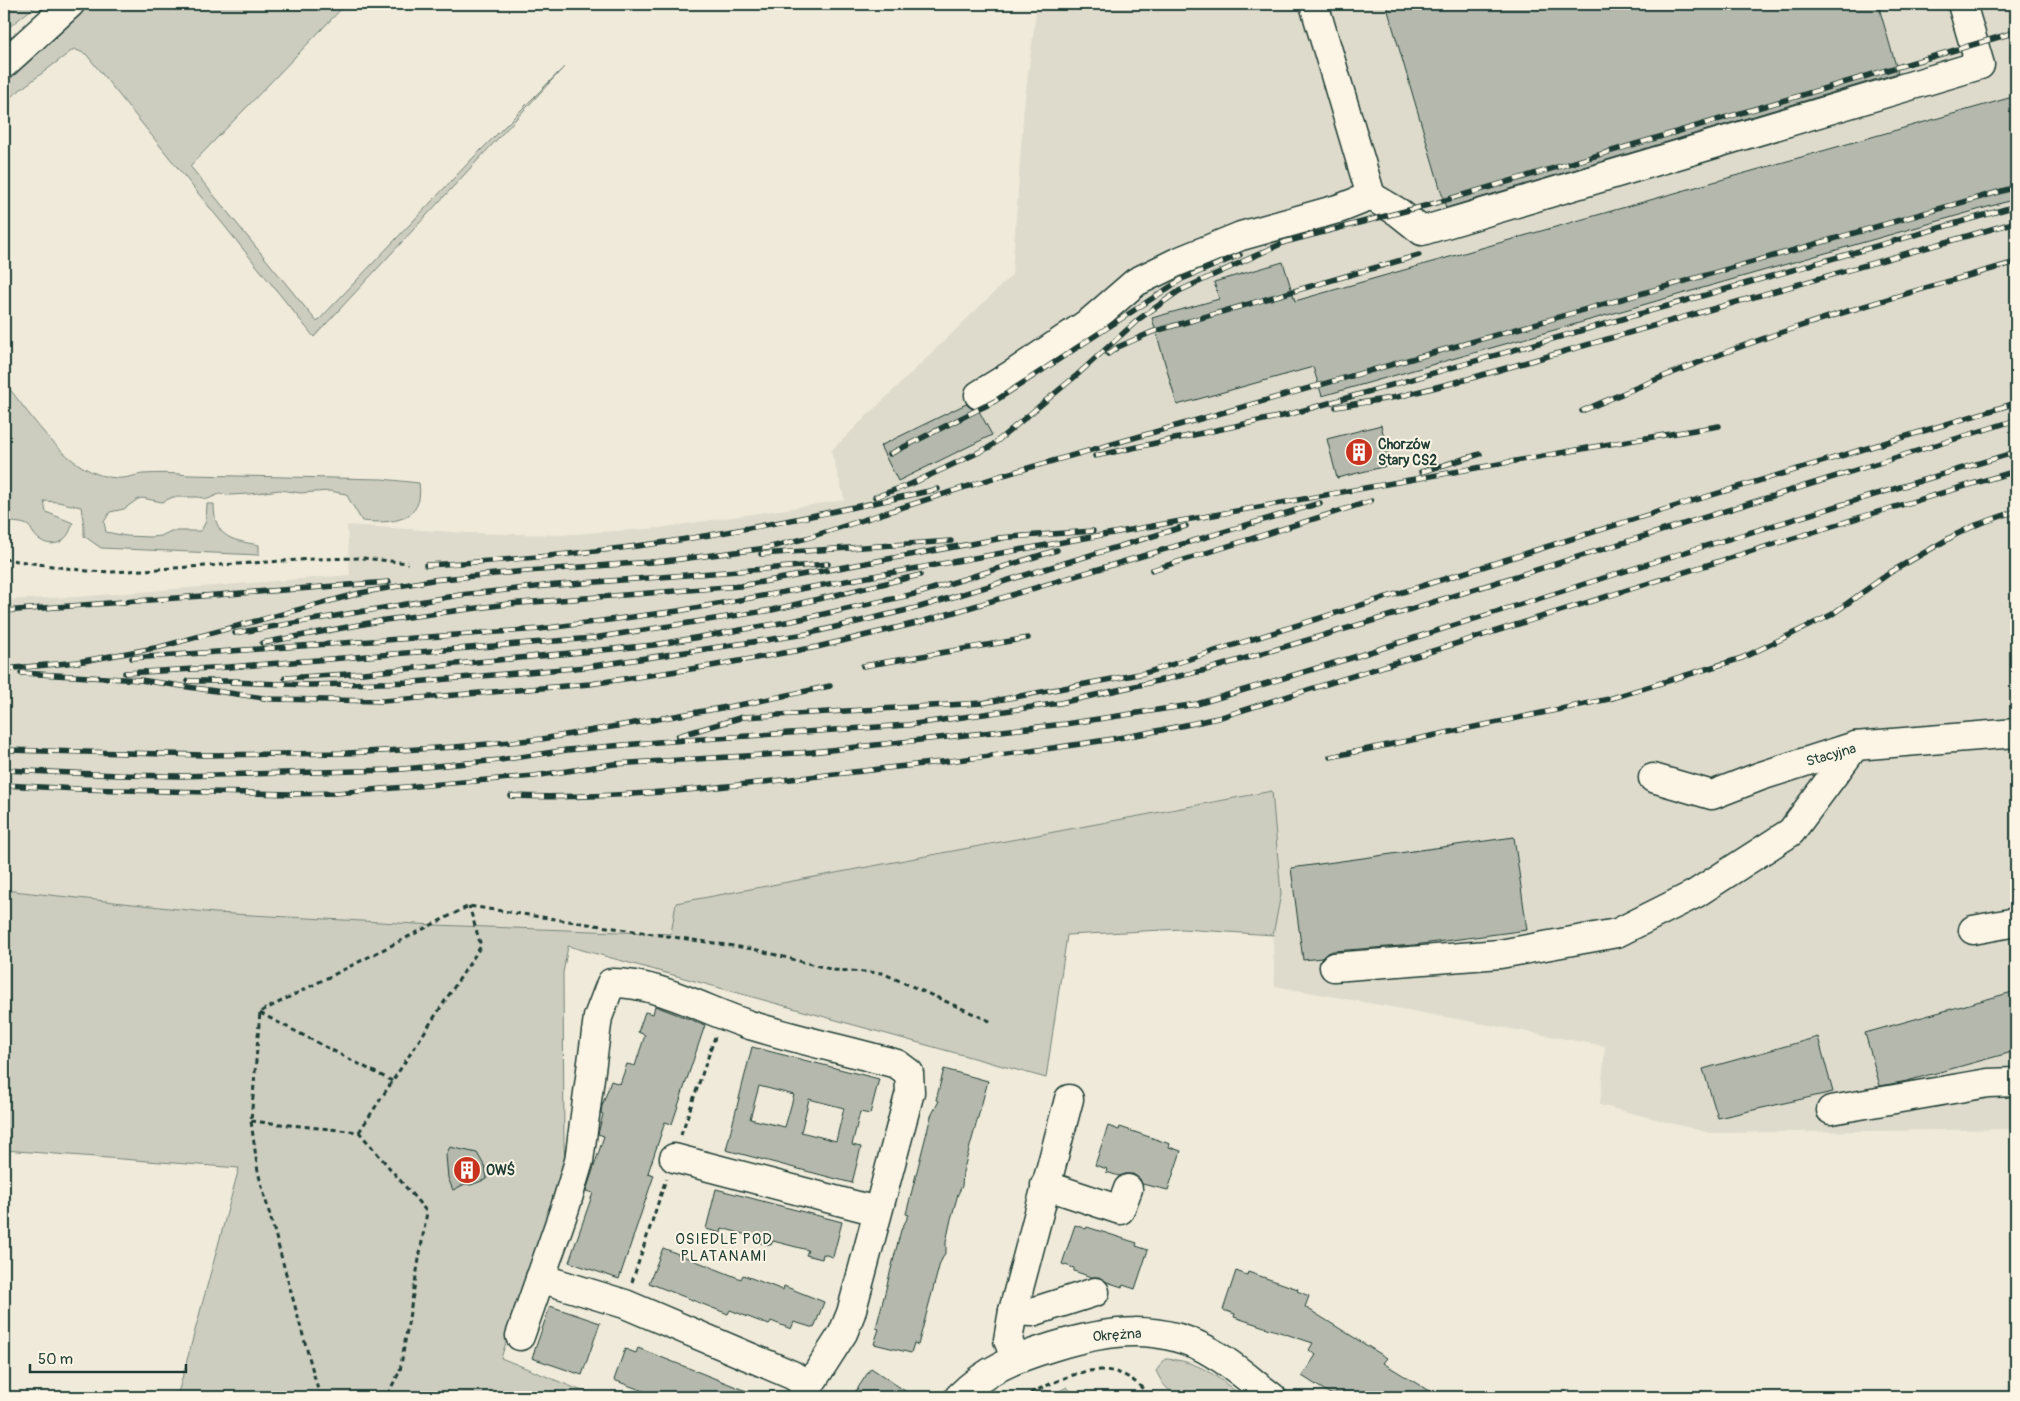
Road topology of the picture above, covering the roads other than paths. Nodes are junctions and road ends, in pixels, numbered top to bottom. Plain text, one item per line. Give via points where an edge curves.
1 (70, 4) edge
2 (1314, 4) edge
3 (1962, 4) edge
4 (4, 64) edge
5 (1371, 196) junction
6 (979, 395) dead end
7 (2016, 733) edge
8 (1855, 746) junction
9 (1653, 778) dead end
10 (2016, 922) edge
11 (1973, 930) dead end
12 (1334, 967) dead end
13 (2016, 1082) edge
14 (1069, 1099) dead end
15 (1831, 1110) dead end
16 (674, 1158) dead end
17 (1045, 1185) junction
18 (1128, 1190) dead end
19 (877, 1211) junction
20 (540, 1278) junction
21 (1095, 1292) dead end
22 (1013, 1311) junction
23 (520, 1336) dead end
24 (1015, 1358) junction
25 (806, 1391) edge
26 (960, 1397) edge
27 (1272, 1397) edge

1 - 4 street
2 - 5 street
3 - 5 street via 1980,65 1422,231
5 - 6 street via 1341,208 1241,236 1136,282 1091,321
7 - 8 street, Stacyjna
8 - 9 street, Stacyjna via 1712,795
8 - 12 street via 1791,832 1695,894 1617,933 1500,954
10 - 11 street
13 - 15 street via 1988,1083
14 - 17 street
16 - 19 street
17 - 18 street via 1120,1210
17 - 22 street
19 - 20 street via 910,1092 909,1073 897,1064 751,1026 640,986 611,983 598,1018 579,1161
19 - 25 street via 846,1326
20 - 23 street
20 - 25 street via 625,1304 792,1375
21 - 22 street via 1032,1312
22 - 24 street via 1008,1340
24 - 26 street, Okrężna via 987,1373
24 - 27 street, Okrężna via 1097,1334 1125,1331 1160,1334 1189,1342 1214,1354

